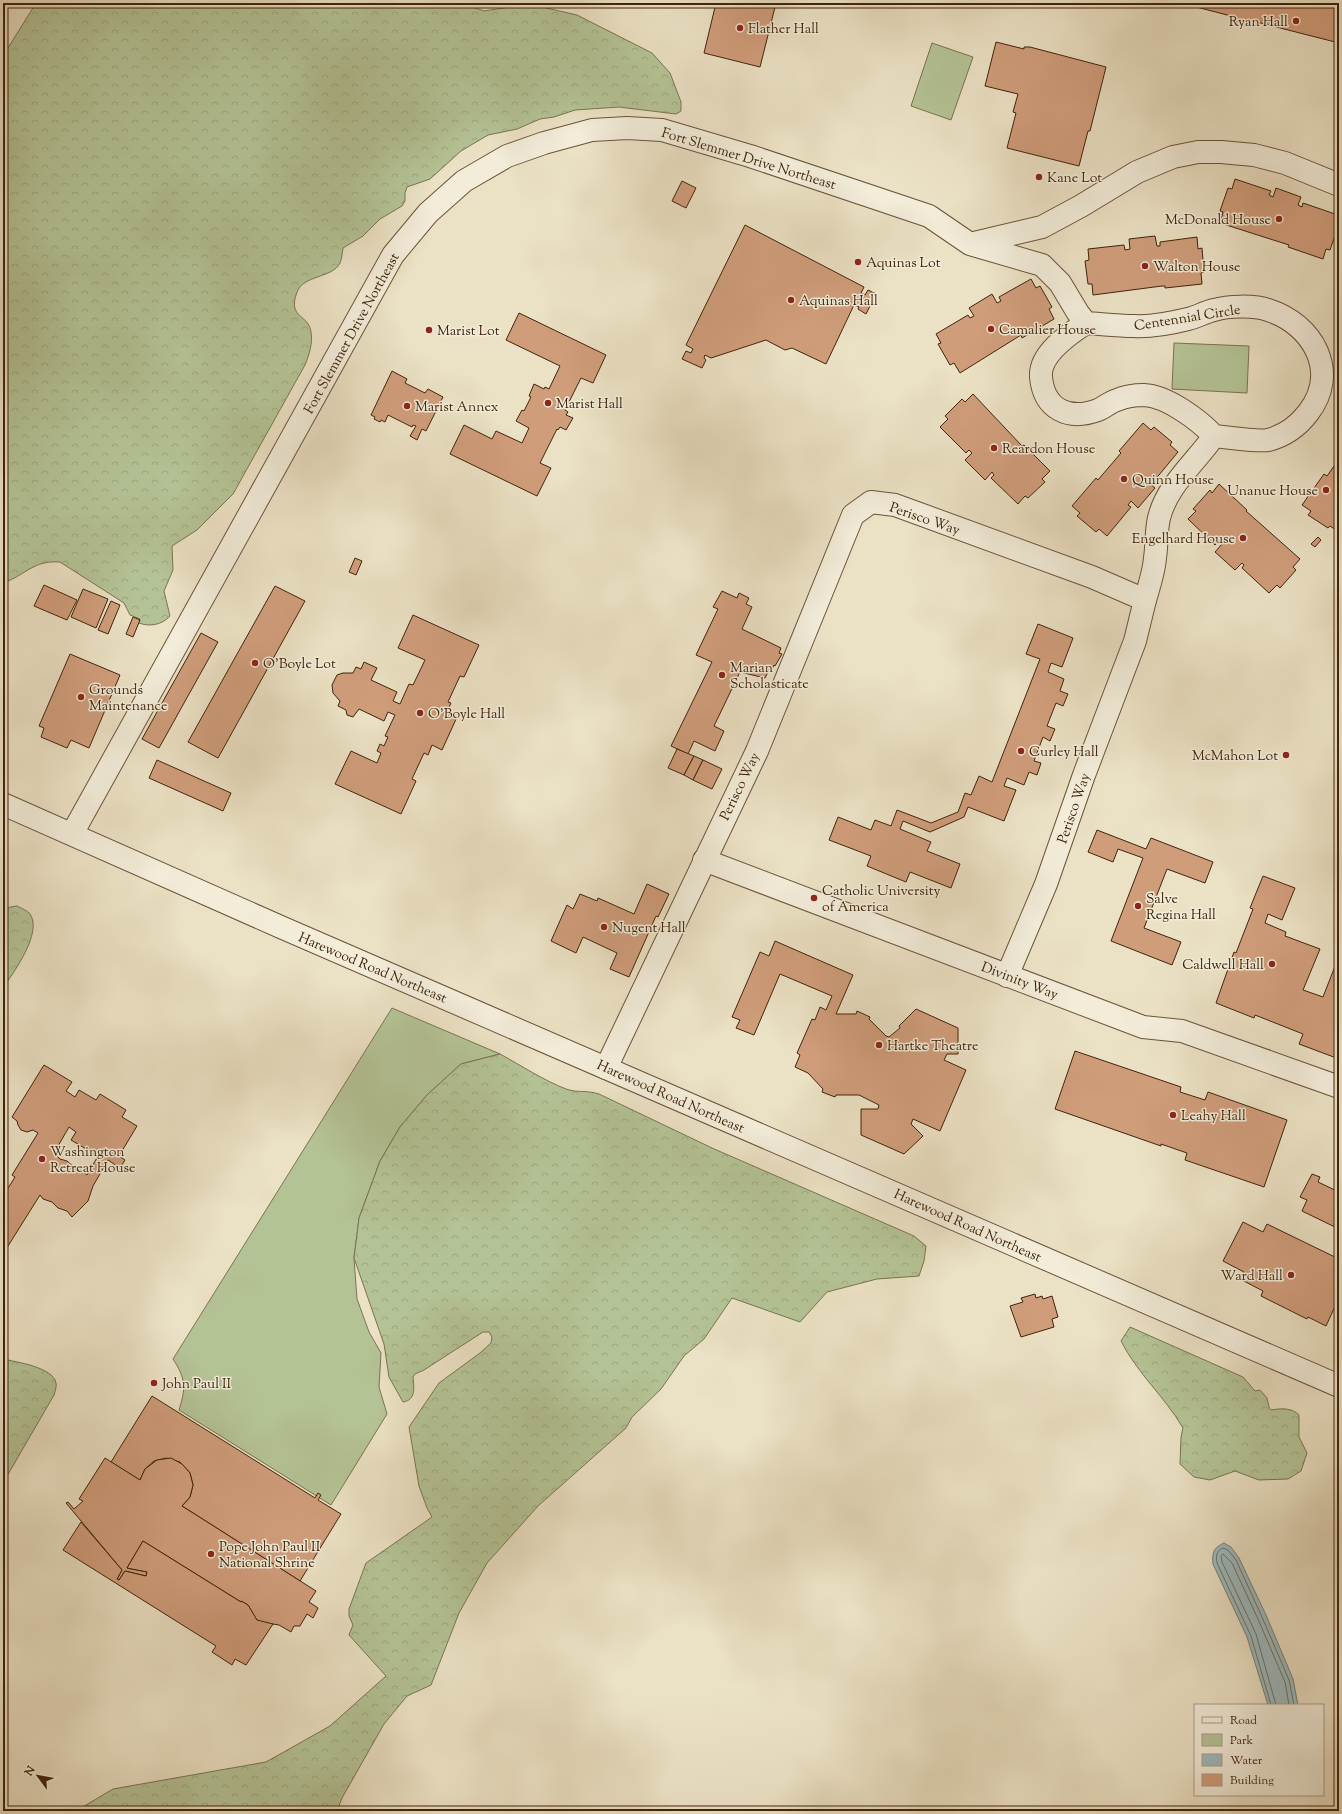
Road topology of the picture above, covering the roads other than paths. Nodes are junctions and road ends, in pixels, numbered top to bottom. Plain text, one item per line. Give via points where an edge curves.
1 (1339, 185) edge
2 (970, 244) junction
3 (1086, 323) junction
4 (1214, 436) junction
5 (1145, 600) junction
6 (3, 804) edge
7 (72, 834) junction
8 (704, 860) junction
9 (1007, 976) junction
10 (606, 1068) junction
11 (1339, 1087) edge
12 (1339, 1386) edge

1 - 2 street via 1285,163 1254,156 1198,152 1173,158 1137,172 1042,227
2 - 3 street via 1042,265 1060,283
2 - 7 street, Fort Slemmer Drive Northeast via 929,216 750,156 662,130 592,130 507,156 464,182 428,213 394,254
3 - 4 street via 1056,345 1041,372 1042,389 1052,406 1063,412 1078,414 1098,410 1117,399 1144,395 1155,397 1183,410
3 - 4 street, Centennial Circle via 1136,326 1190,319 1213,310 1234,307 1267,309 1294,322 1307,335 1320,356 1323,370 1314,406 1289,431 1268,440
4 - 5 street via 1167,496 1159,518 1153,572
5 - 8 street, Perisco Way via 1092,577 895,505 871,502 853,515 756,751
5 - 9 street, Perisco Way via 1134,641 1048,878
6 - 7 street, Harewood Road Northeast
7 - 10 street, Harewood Road Northeast
8 - 9 street, Divinity Way
8 - 10 street, Perisco Way
9 - 11 street, Divinity Way via 1143,1027 1182,1031
10 - 12 street, Harewood Road Northeast

